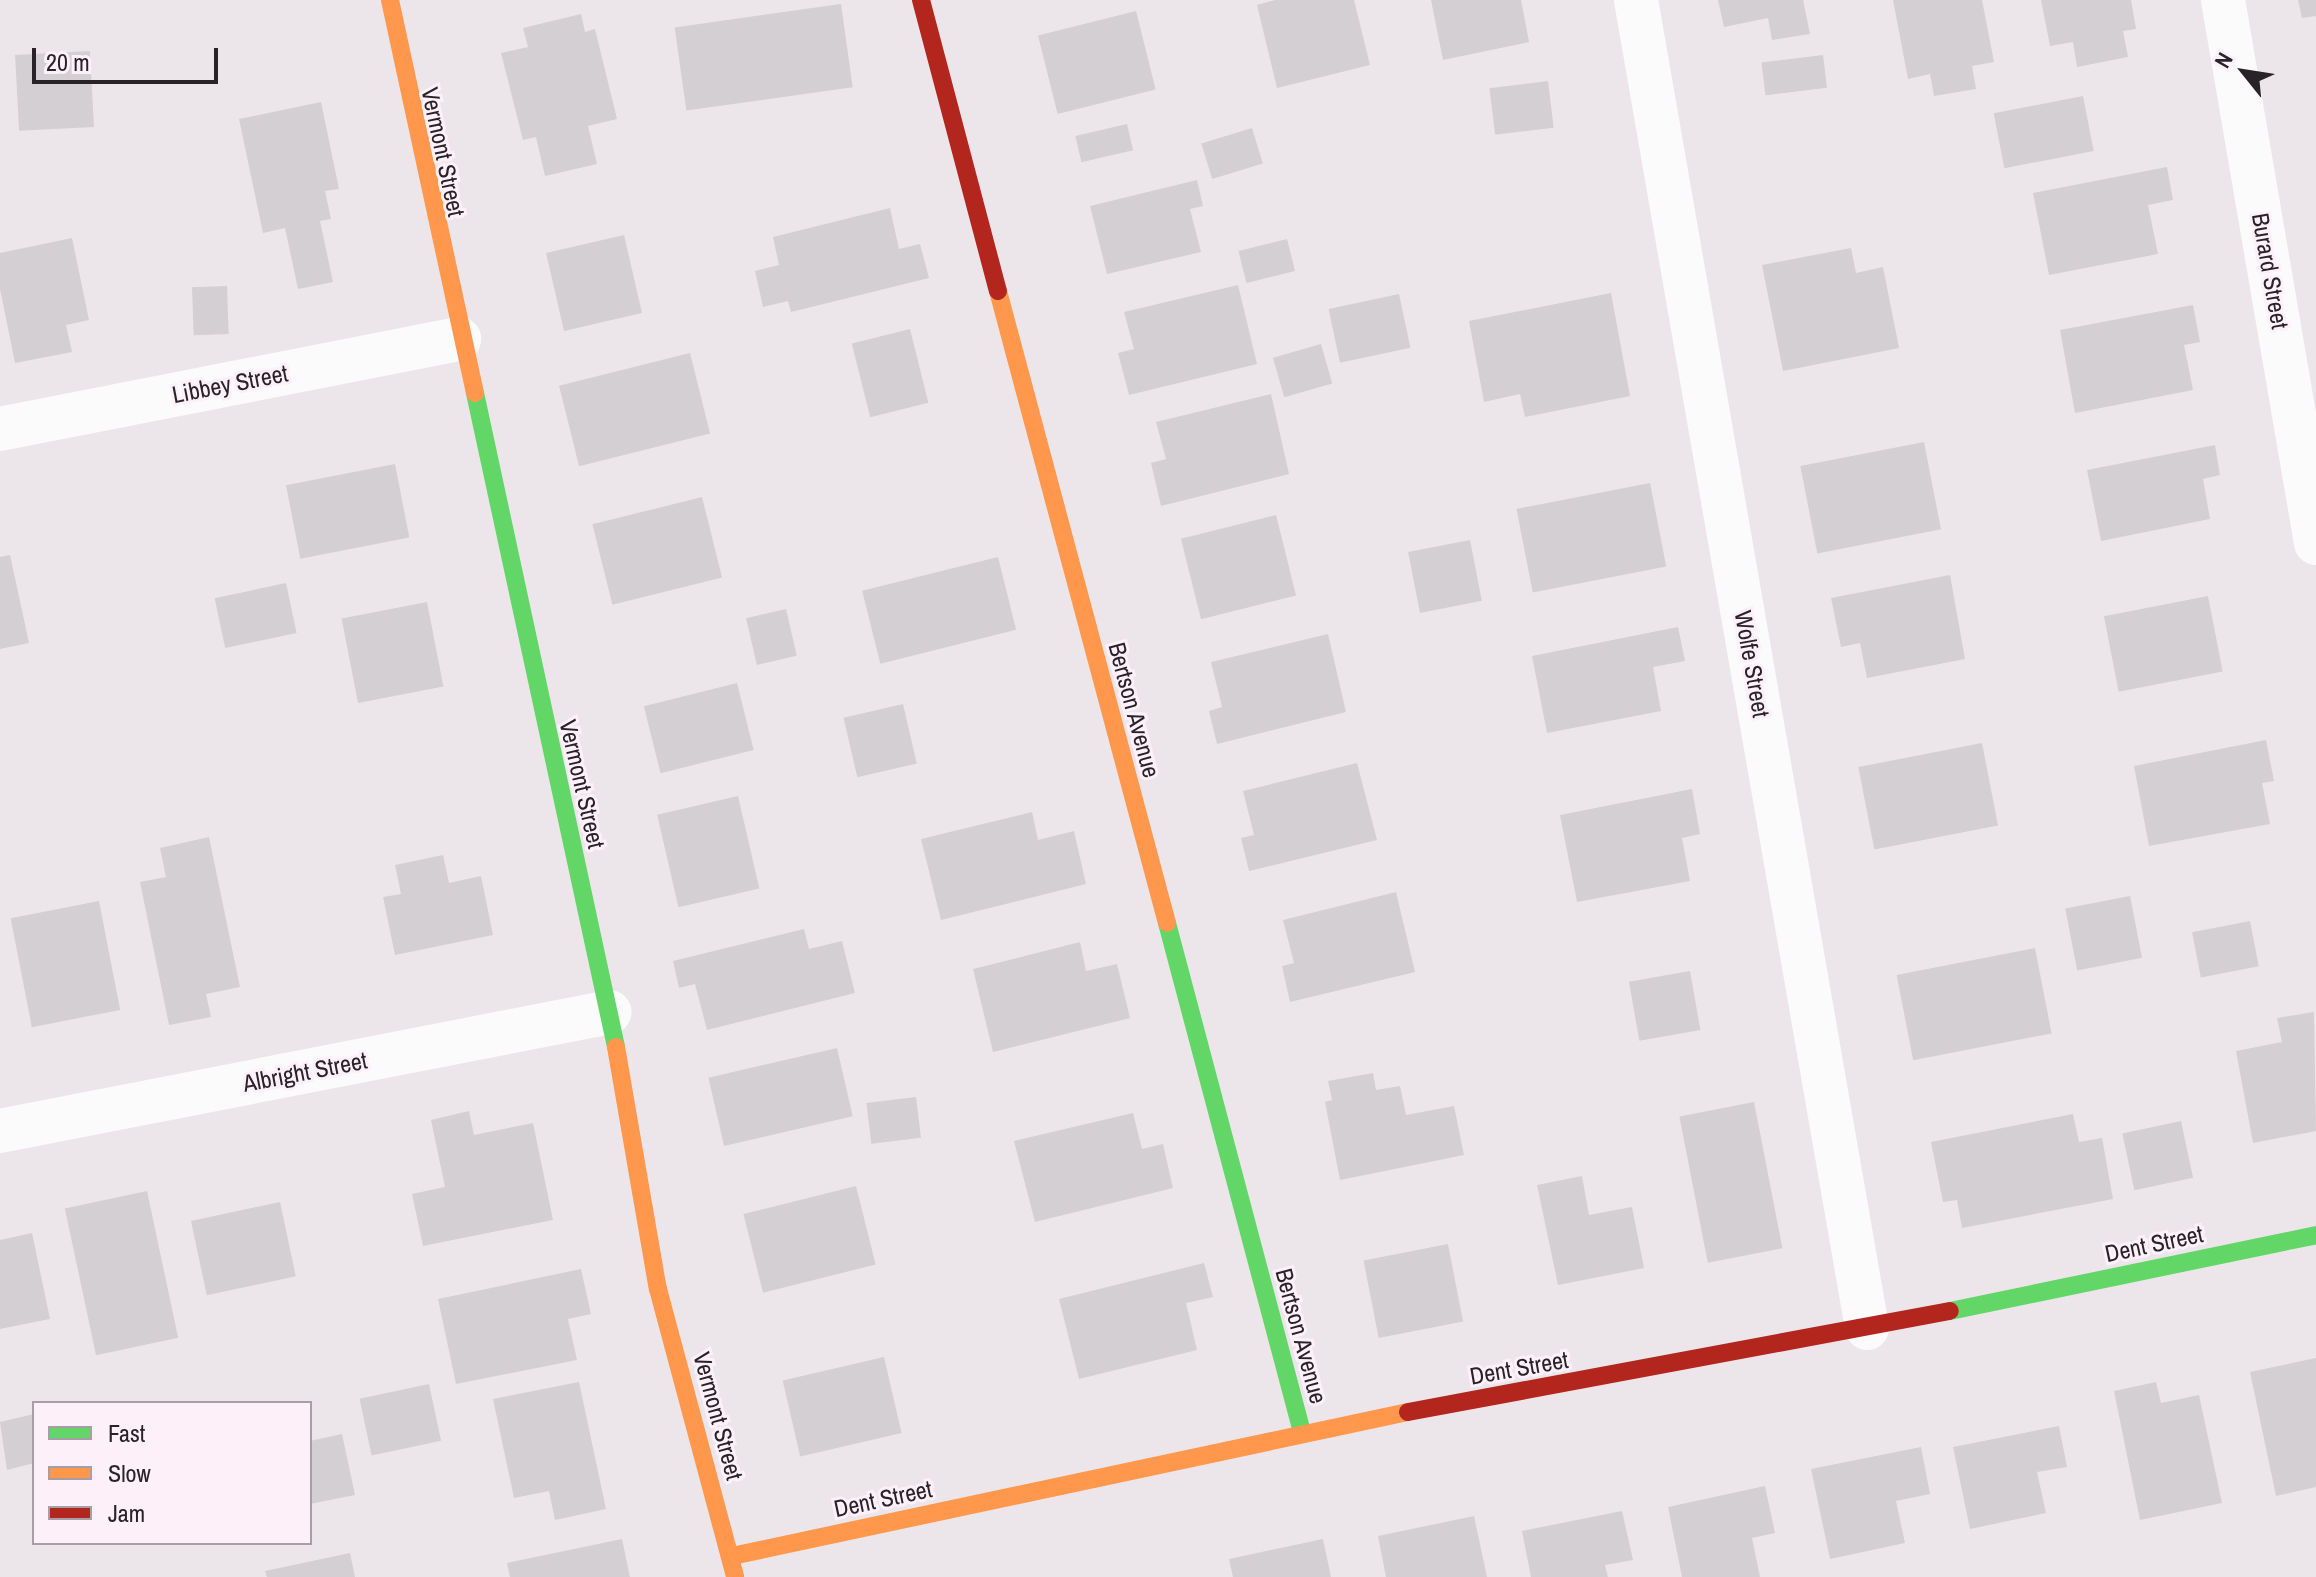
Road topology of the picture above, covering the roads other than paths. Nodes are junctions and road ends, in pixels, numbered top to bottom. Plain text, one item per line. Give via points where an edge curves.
1 (390, 0) edge
2 (921, 0) edge
3 (1636, 0) edge
4 (2223, 0) edge
5 (459, 339) junction
6 (0, 429) edge
7 (2316, 543) edge
8 (610, 1012) junction
9 (0, 1131) edge
10 (2316, 1235) edge
11 (1867, 1328) junction
12 (1302, 1432) junction
13 (732, 1556) junction
14 (735, 1577) edge

1 - 5 street, Vermont Street
2 - 12 street, Bertson Avenue
3 - 11 street, Wolfe Street
4 - 7 street, Burard Street
5 - 6 street, Libbey Street
5 - 8 street, Vermont Street
8 - 9 street, Albright Street
8 - 13 street, Vermont Street via 658,1289
10 - 11 street, Dent Street
11 - 12 street, Dent Street
12 - 13 street, Dent Street
13 - 14 street, Vermont Street

